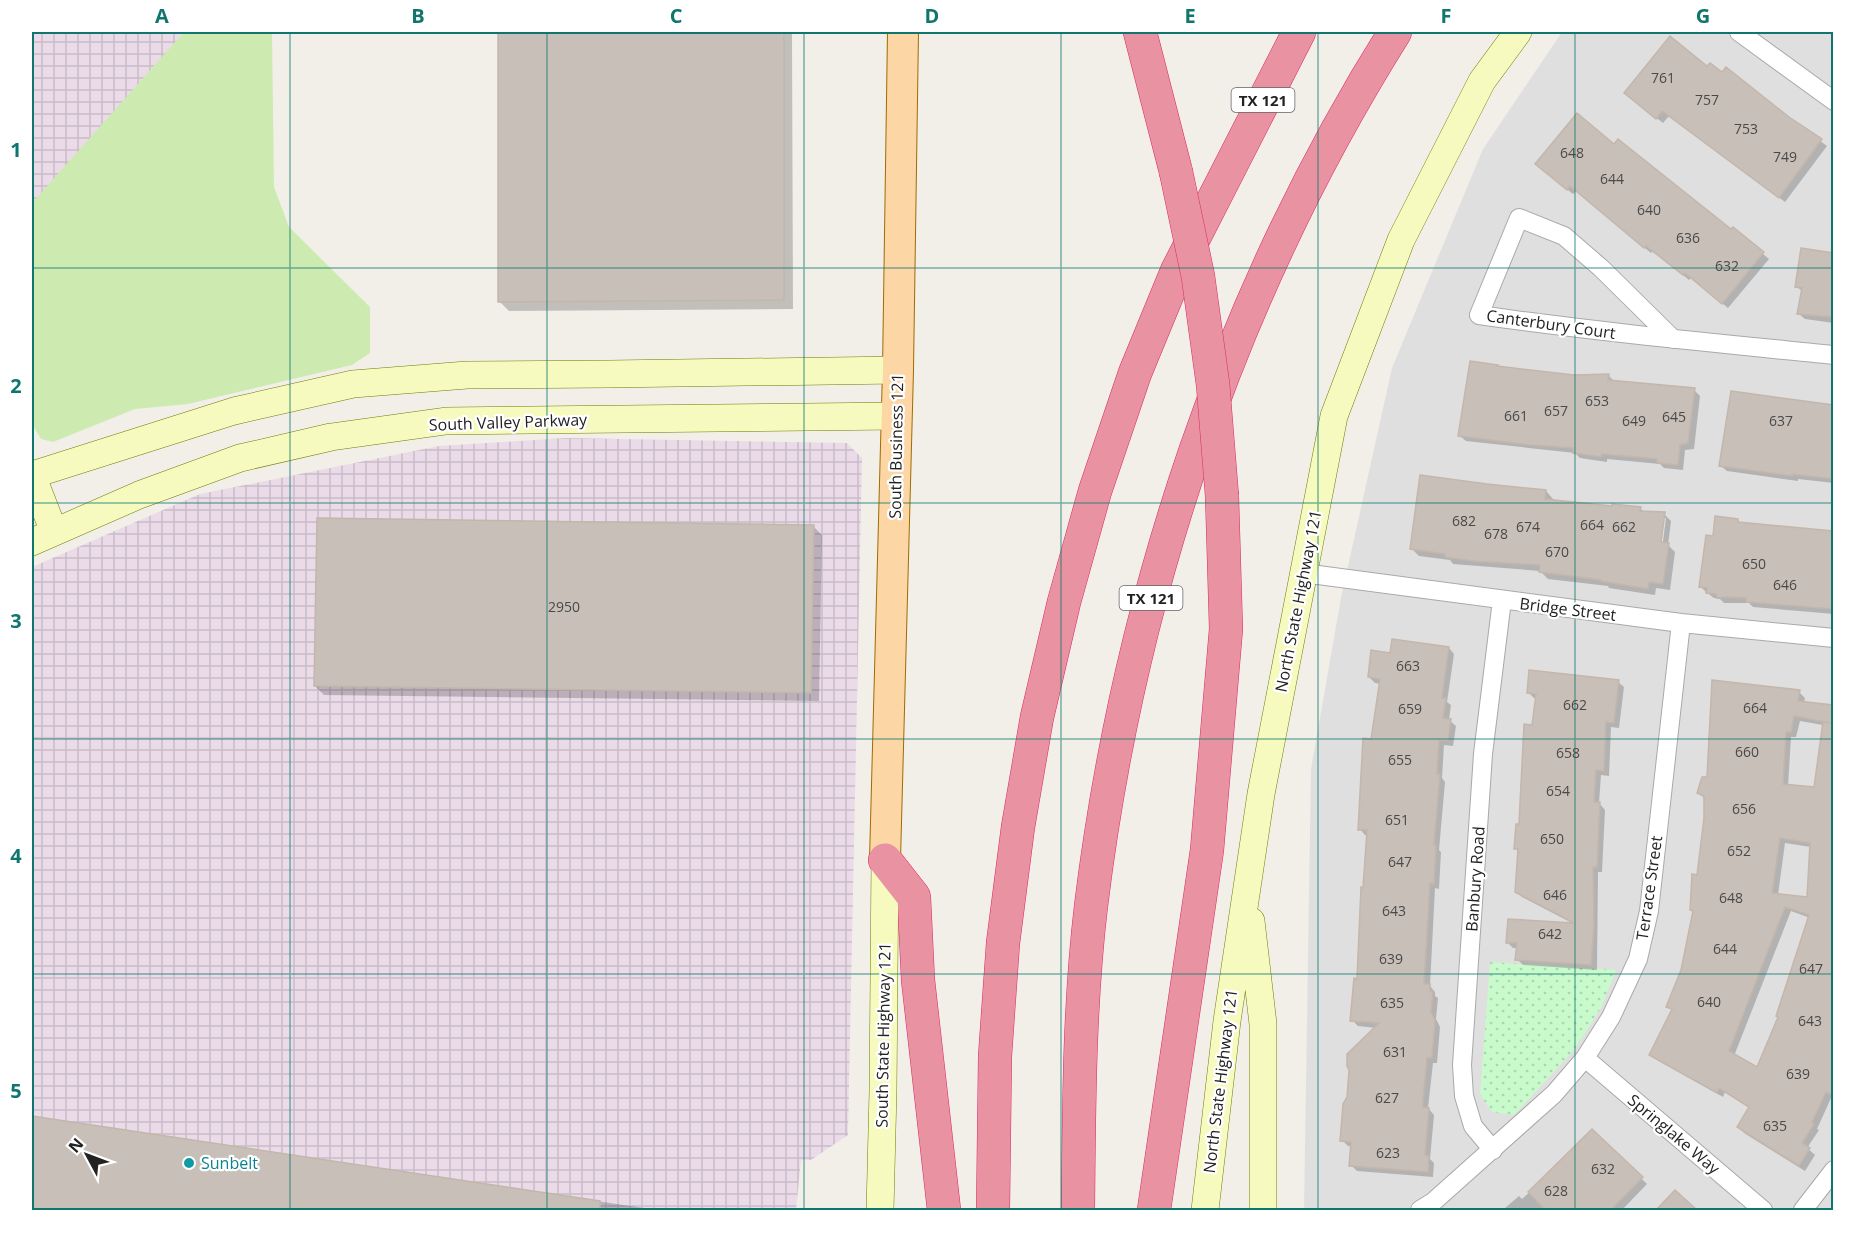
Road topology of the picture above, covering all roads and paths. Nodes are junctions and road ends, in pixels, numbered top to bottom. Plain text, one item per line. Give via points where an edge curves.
1 (903, 32) edge
2 (1140, 32) edge
3 (1299, 32) edge
4 (1395, 32) edge
5 (1518, 32) edge
6 (1739, 32) edge
7 (1833, 101) edge
8 (1673, 339) junction
9 (1833, 355) edge
10 (897, 370) junction
11 (896, 416) junction
12 (32, 475) edge
13 (43, 537) edge
14 (1303, 573) junction
15 (1502, 600) junction
16 (1681, 623) junction
17 (1833, 638) edge
18 (885, 860) junction
19 (1247, 886) junction
20 (1585, 1058) junction
21 (1493, 1150) junction
22 (1833, 1170) edge
23 (880, 1210) edge
24 (944, 1210) edge
25 (993, 1210) edge
26 (1078, 1210) edge
27 (1154, 1210) edge
28 (1205, 1210) edge
29 (1263, 1210) edge
30 (1420, 1210) edge
31 (1763, 1210) edge
32 (1803, 1210) edge

1 - 10 main road, South Business 121
2 - 27 highway, bridge via 1198,276 1213,385 1222,496 1226,629 1207,850
3 - 25 highway, TX 121 via 1168,291 1095,490 1064,602 1037,717 1003,943 995,1056
4 - 26 highway, TX 121 via 1331,141 1278,244 1192,456 1159,565 1108,790 1091,909 1080,1061
5 - 14 main road, North State Highway 121 via 1482,81 1401,240 1334,416
6 - 7 street
8 - 8 street, Canterbury Court via 1564,236 1519,218 1479,315
8 - 9 street, Canterbury Court
10 - 11 main road, South Business 121
10 - 12 main road via 467,375 353,384 234,411
11 - 13 main road, South Valley Parkway via 446,421 331,437 240,458 139,495
11 - 18 main road, South Business 121
12 - 13 main road
14 - 15 street, Bridge Street
14 - 19 main road, North State Highway 121
15 - 16 street, Bridge Street
15 - 21 street, Banbury Road via 1484,754 1462,1065 1464,1096 1473,1126
16 - 17 street, Bridge Street
16 - 20 street, Terrace Street via 1648,911 1638,959 1611,1017
18 - 23 main road, South State Highway 121
18 - 24 highway via 914,897 918,980
19 - 28 main road, North State Highway 121
19 - 29 main road via 1263,1024
20 - 21 street, Terrace Street via 1554,1094
20 - 31 street, Springlake Way
21 - 30 street, Terrace Street
22 - 32 street

